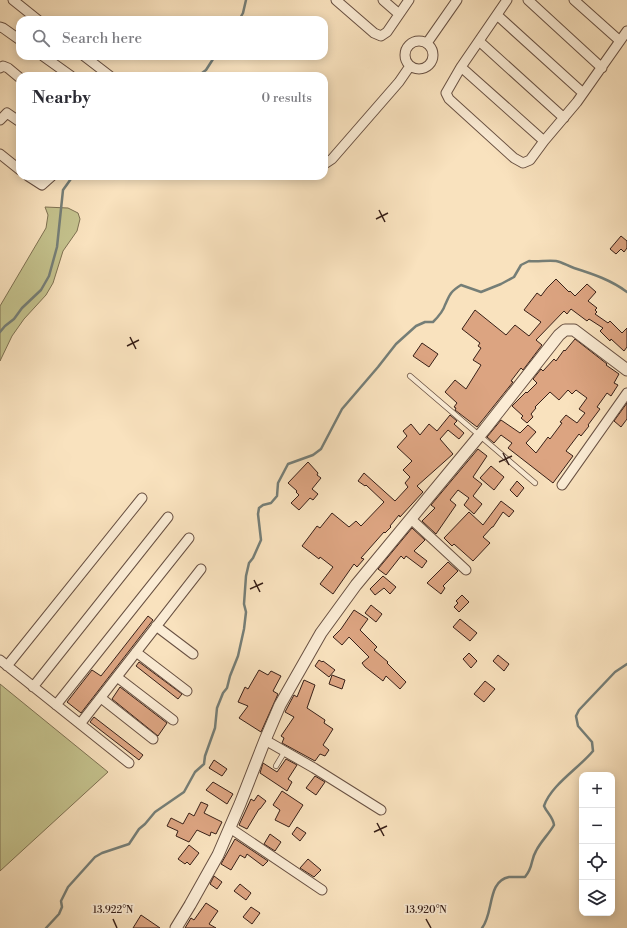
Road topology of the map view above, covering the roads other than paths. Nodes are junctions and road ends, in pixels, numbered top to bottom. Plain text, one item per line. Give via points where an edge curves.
1 (13, 0) edge
2 (336, 0) edge
3 (383, 0) edge
4 (409, 0) edge
5 (457, 0) edge
6 (507, 0) edge
7 (528, 0) edge
8 (574, 0) edge
9 (399, 14) junction
10 (497, 15) junction
11 (33, 16) edge
12 (0, 27) edge
13 (627, 31) edge
14 (16, 37) edge
15 (479, 41) junction
16 (620, 41) junction
17 (427, 43) junction
18 (49, 60) edge
19 (89, 60) edge
20 (410, 66) junction
21 (461, 67) junction
22 (0, 68) edge
23 (602, 68) junction
24 (65, 72) edge
25 (105, 72) edge
26 (16, 75) edge
27 (583, 93) junction
28 (564, 118) junction
29 (16, 119) edge
30 (0, 120) edge
31 (544, 141) junction
32 (0, 154) edge
33 (328, 162) edge
34 (16, 167) edge
35 (34, 180) edge
36 (48, 180) edge
37 (627, 370) edge
38 (410, 376) dead end
39 (627, 393) edge
40 (480, 435) junction
41 (535, 483) dead end
42 (562, 485) dead end
43 (142, 498) dead end
44 (168, 517) dead end
45 (411, 518) junction
46 (190, 538) dead end
47 (201, 569) dead end
48 (466, 570) dead end
49 (156, 626) junction
50 (136, 652) junction
51 (193, 654) dead end
52 (4, 663) edge
53 (117, 677) junction
54 (33, 687) junction
55 (187, 691) dead end
56 (101, 698) junction
57 (56, 705) junction
58 (173, 720) dead end
59 (80, 724) junction
60 (153, 739) dead end
61 (265, 740) junction
62 (285, 751) junction
63 (129, 763) dead end
64 (276, 766) dead end
65 (380, 810) dead end
66 (230, 828) junction
67 (322, 890) dead end
68 (178, 927) edge

1 - 11 street
2 - 9 street via 374,33 381,36 387,32
3 - 9 street
4 - 9 street
5 - 17 street
6 - 10 street
7 - 23 street
8 - 16 street
10 - 15 street
10 - 27 street
12 - 14 street
13 - 16 street
15 - 21 street
15 - 28 street
16 - 23 street
17 - 20 street via 419,40 406,48 404,56
17 - 20 street via 433,55 430,64 418,69
18 - 24 street
19 - 25 street
20 - 33 street
21 - 31 street
21 - 31 street via 446,93 449,99 514,158 523,163 530,160
22 - 26 street via 8,68
23 - 27 street
27 - 28 street
28 - 31 street
29 - 30 street via 7,113
32 - 34 street
35 - 36 street via 42,185
37 - 40 street via 574,330 565,330
38 - 40 lane
39 - 42 street
40 - 41 lane
40 - 45 street
43 - 52 street
44 - 54 street
45 - 48 street
45 - 61 street via 356,585 321,633 280,706
46 - 57 street
47 - 49 street
49 - 50 street
49 - 51 street
50 - 53 street
50 - 55 street
52 - 54 street
53 - 56 street
53 - 58 street
54 - 57 street
56 - 59 street
56 - 60 street
57 - 59 street
59 - 63 street
61 - 62 street
61 - 66 street
62 - 64 lane
62 - 65 street
66 - 67 street
66 - 68 street via 218,856

